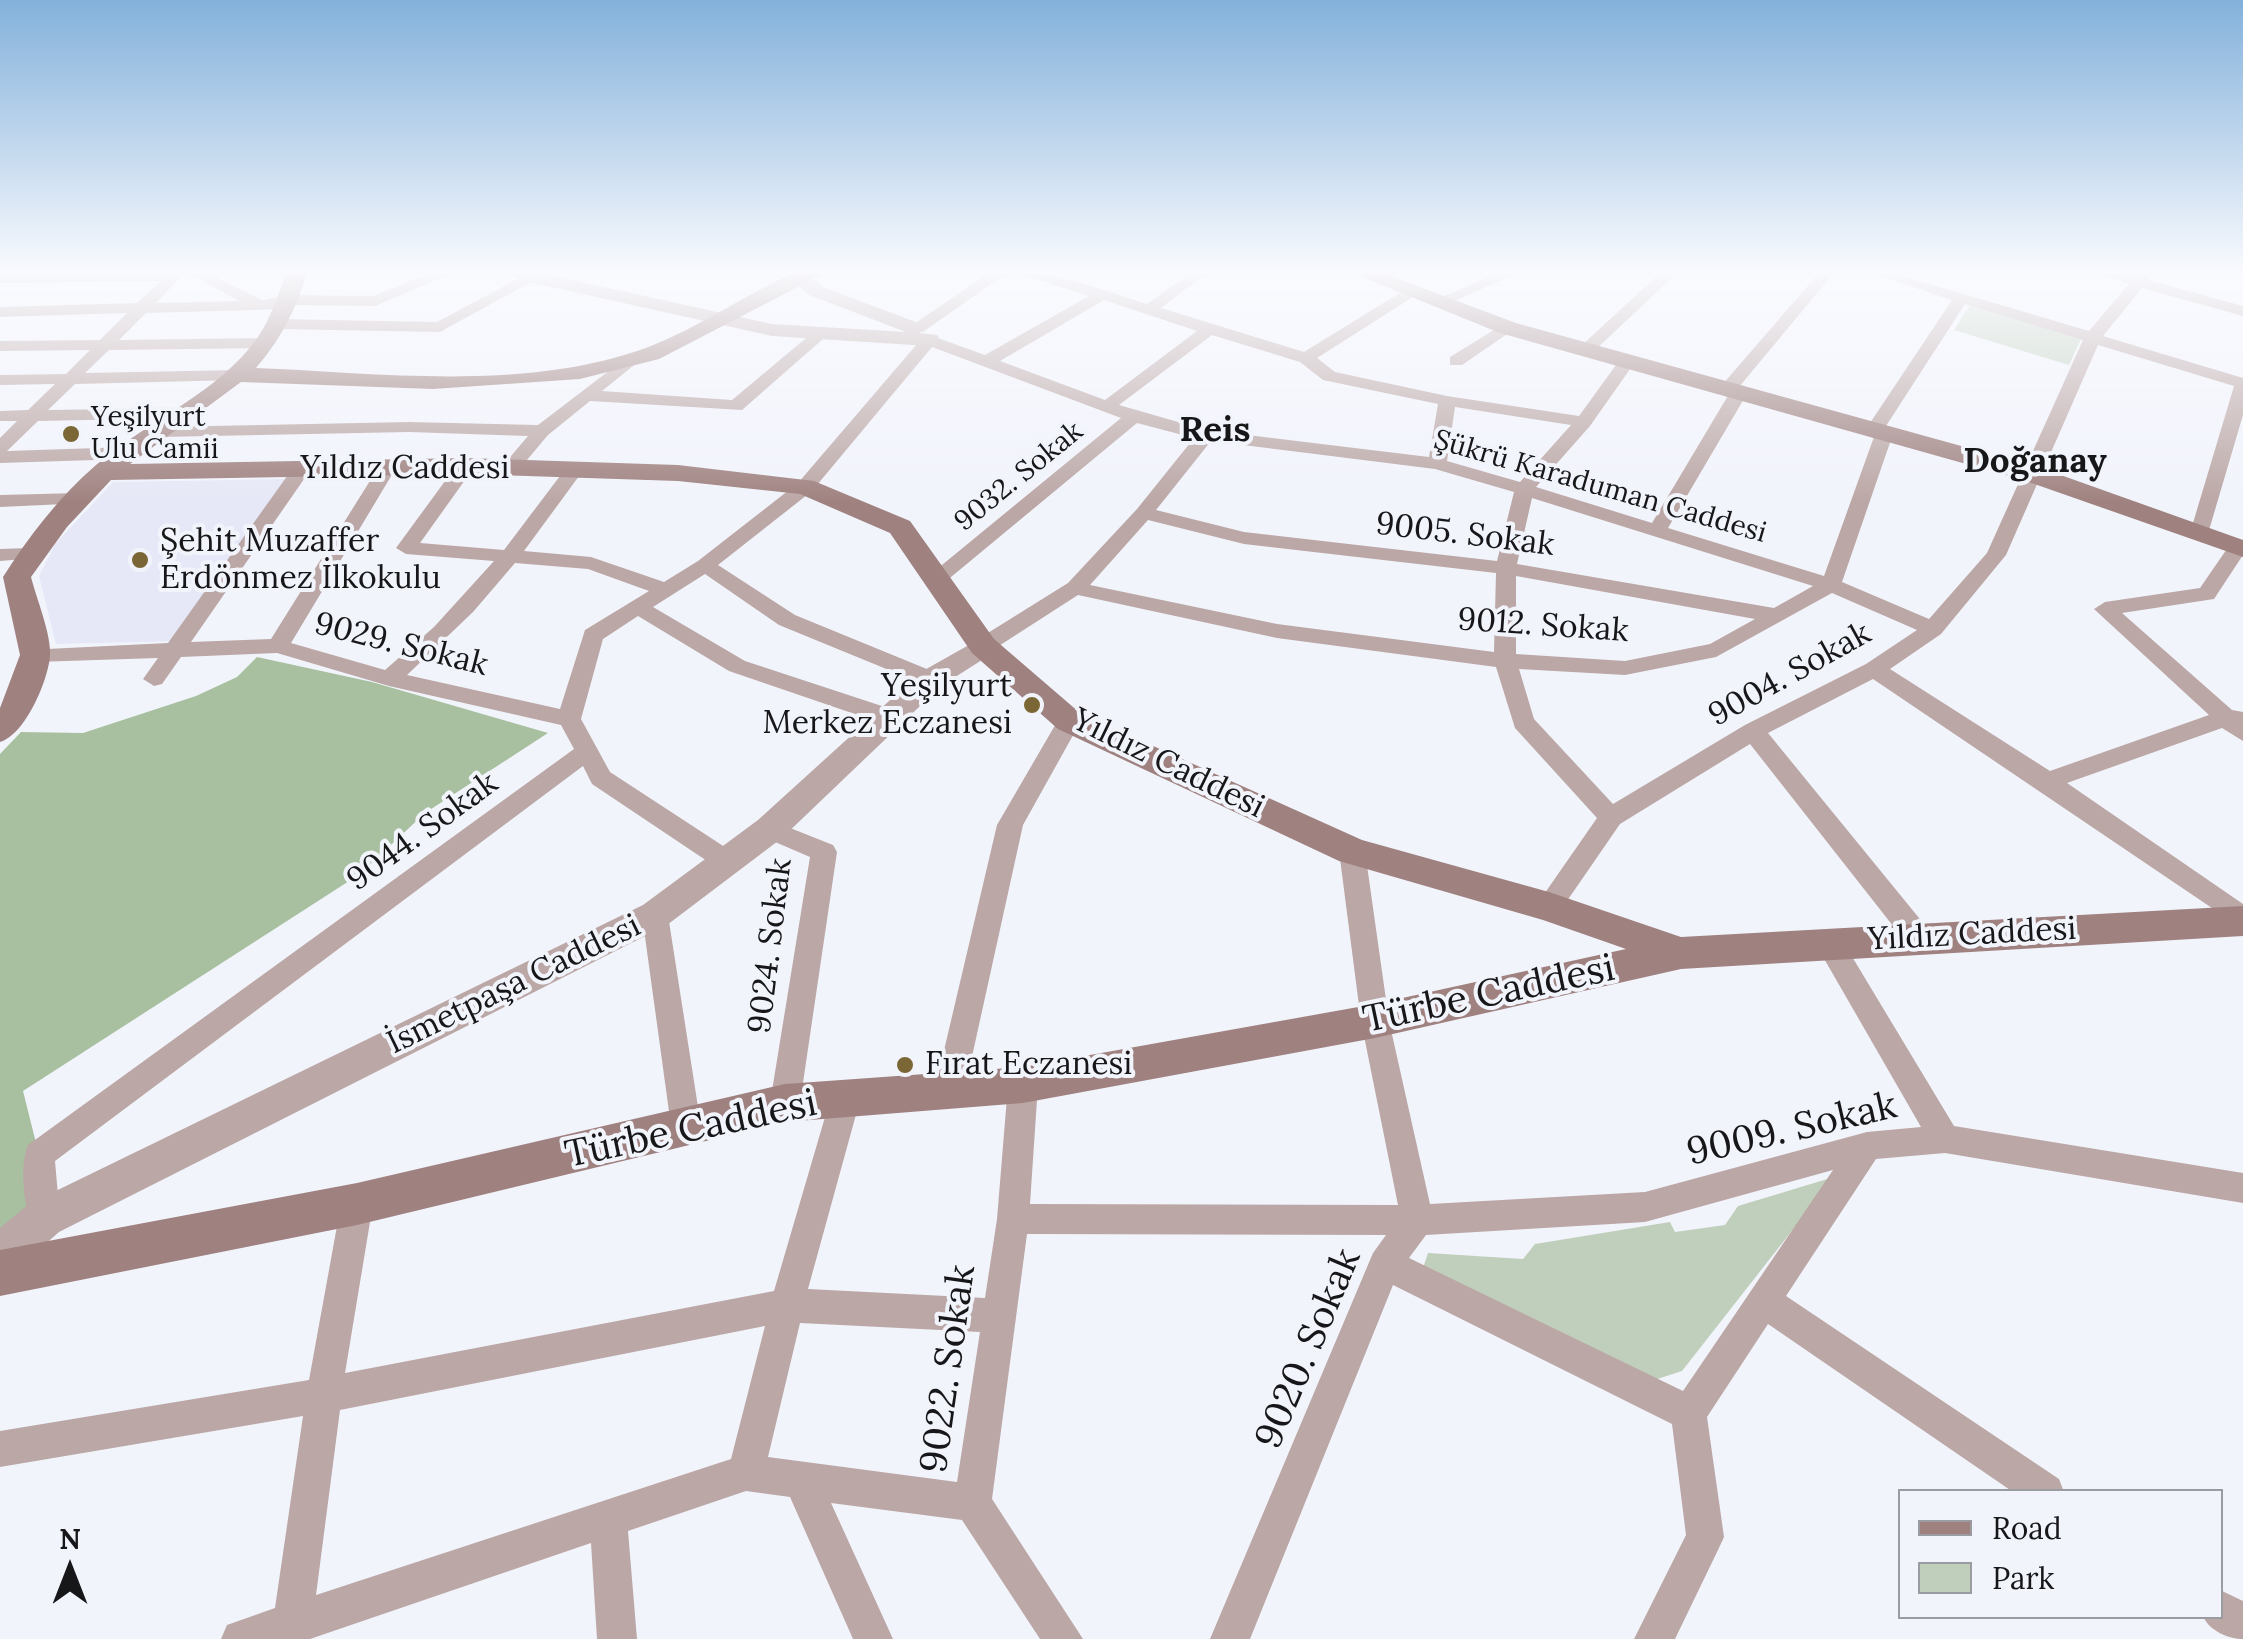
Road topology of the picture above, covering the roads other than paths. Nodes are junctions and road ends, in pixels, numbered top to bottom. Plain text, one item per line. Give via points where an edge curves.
1 (97, 350) edge
2 (257, 350) edge
3 (653, 350) edge
4 (801, 350) edge
5 (911, 350) edge
6 (959, 350) edge
7 (1006, 350) edge
8 (1181, 350) edge
9 (1278, 350) edge
10 (1318, 350) edge
11 (1473, 350) edge
12 (1588, 350) edge
13 (1766, 350) edge
14 (1929, 350) edge
15 (2087, 350) edge
16 (2137, 350) edge
17 (1306, 358) junction
18 (1456, 361) dead end
19 (627, 362) junction
20 (986, 362) junction
21 (1626, 362) junction
22 (238, 375) junction
23 (72, 378) junction
24 (0, 380) edge
25 (2243, 383) edge
26 (1734, 391) junction
27 (585, 395) junction
28 (1447, 401) junction
29 (1106, 408) junction
30 (187, 413) junction
31 (36, 414) junction
32 (0, 416) edge
33 (1134, 418) junction
34 (1584, 422) junction
35 (1880, 430) junction
36 (160, 432) junction
37 (542, 432) junction
38 (1206, 435) junction
39 (0, 448) edge
40 (127, 453) junction
41 (0, 457) edge
42 (1437, 464) junction
43 (466, 466) junction
44 (387, 468) junction
45 (302, 469) junction
46 (509, 469) junction
47 (104, 472) junction
48 (573, 472) junction
49 (2032, 474) junction
50 (805, 487) junction
51 (1524, 488) junction
52 (79, 498) junction
53 (0, 501) edge
54 (1144, 513) junction
55 (1657, 530) junction
56 (2200, 533) junction
57 (2240, 548) edge
58 (514, 555) junction
59 (705, 565) junction
60 (1506, 568) junction
61 (12, 569) edge
62 (938, 578) junction
63 (1831, 585) junction
64 (664, 588) junction
65 (1075, 588) junction
66 (639, 608) junction
67 (1779, 616) junction
68 (1933, 629) junction
69 (278, 646) junction
70 (983, 646) junction
71 (175, 650) junction
72 (36, 655) junction
73 (1505, 661) junction
74 (1874, 670) junction
75 (154, 679) dead end
76 (390, 679) junction
77 (930, 679) junction
78 (886, 716) junction
79 (569, 720) junction
80 (1069, 721) junction
81 (2237, 723) edge
82 (0, 731) edge
83 (1753, 731) junction
84 (587, 751) junction
85 (2047, 781) junction
86 (1611, 817) junction
87 (770, 829) junction
88 (1352, 851) junction
89 (728, 862) junction
90 (1550, 907) junction
91 (655, 915) junction
92 (2243, 919) edge
93 (1918, 937) junction
94 (1829, 943) junction
95 (1681, 953) junction
96 (1375, 1021) junction
97 (1023, 1085) junction
98 (948, 1093) junction
99 (845, 1100) junction
100 (785, 1103) junction
101 (686, 1126) junction
102 (1945, 1140) junction
103 (1867, 1146) junction
104 (2243, 1188) edge
105 (357, 1204) junction
106 (44, 1218) junction
107 (1013, 1219) junction
108 (1417, 1220) junction
109 (0, 1256) edge
110 (1384, 1264) junction
111 (0, 1273) edge
112 (1764, 1301) junction
113 (787, 1305) junction
114 (998, 1316) junction
115 (324, 1395) junction
116 (1689, 1413) junction
117 (0, 1448) edge
118 (746, 1473) junction
119 (802, 1483) junction
120 (2042, 1489) edge
121 (973, 1503) junction
122 (608, 1520) junction
123 (290, 1632) edge
124 (241, 1639) edge
125 (617, 1639) edge
126 (873, 1639) edge
127 (1063, 1639) edge
128 (1230, 1639) edge
129 (1654, 1639) edge

1 - 23 street
2 - 22 main road
3 - 19 main road
4 - 27 street via 736,406
5 - 50 street
6 - 20 street, Şükrü Karaduman Caddesi
7 - 20 street
8 - 29 street
9 - 17 street
10 - 17 street
11 - 18 street
12 - 21 main road
13 - 26 street
14 - 35 street
15 - 49 street, 9004. Sokak
16 - 25 street
17 - 28 street via 1329,376
19 - 22 main road via 448,380
19 - 27 street
20 - 29 street, Şükrü Karaduman Caddesi
21 - 26 main road
21 - 34 street
22 - 23 street
22 - 30 main road
23 - 24 street
23 - 31 street
25 - 56 street
26 - 35 main road
26 - 55 street
27 - 37 street
28 - 34 street
28 - 42 street
29 - 33 street, Şükrü Karaduman Caddesi
30 - 31 street
30 - 36 main road
31 - 32 street
31 - 39 street
33 - 38 street, Şükrü Karaduman Caddesi
33 - 62 street, 9032. Sokak
34 - 51 street
35 - 49 main road
35 - 63 street
36 - 37 street
36 - 40 main road
37 - 46 street
38 - 42 street, Şükrü Karaduman Caddesi
38 - 54 street
40 - 41 street
40 - 47 main road
42 - 51 street, Şükrü Karaduman Caddesi
43 - 44 main road, Yıldız Caddesi
43 - 46 main road, Yıldız Caddesi
43 - 58 street via 406,548
44 - 45 main road, Yıldız Caddesi
44 - 69 street
45 - 47 main road, Yıldız Caddesi
45 - 71 street
46 - 48 main road, Yıldız Caddesi
47 - 52 main road
48 - 50 main road, Yıldız Caddesi via 678,473
48 - 58 street
49 - 56 main road
49 - 68 street, 9004. Sokak via 1996,555
50 - 59 street
50 - 62 main road, Yıldız Caddesi via 900,527
51 - 55 street, Şükrü Karaduman Caddesi
51 - 60 street
52 - 53 street
52 - 61 main road
54 - 60 street, 9005. Sokak via 1244,538
54 - 65 street
55 - 63 street, Şükrü Karaduman Caddesi
56 - 57 main road
57 - 81 street via 2208,594 2106,609
58 - 64 street via 591,563
58 - 76 street via 440,638
59 - 64 street
59 - 77 street via 787,620
60 - 67 street, 9005. Sokak
60 - 73 street
61 - 72 main road
62 - 70 main road, Yıldız Caddesi
63 - 67 street, 9012. Sokak
63 - 68 street, Şükrü Karaduman Caddesi
64 - 66 street
65 - 70 street
65 - 73 street, 9012. Sokak via 1277,630
66 - 78 street via 737,666
66 - 79 street via 592,635
67 - 73 street, 9012. Sokak via 1716,650 1625,668
68 - 74 street, 9004. Sokak
69 - 71 street, 9029. Sokak
69 - 76 street, 9029. Sokak
70 - 77 street, İsmetpaşa Caddesi
70 - 80 main road, Yıldız Caddesi
71 - 72 street, 9029. Sokak
71 - 75 street
72 - 82 main road via 12,719
73 - 86 street via 1523,722
74 - 83 street, 9004. Sokak
74 - 85 street
76 - 79 street, 9029. Sokak
77 - 78 street, İsmetpaşa Caddesi
78 - 87 street, İsmetpaşa Caddesi
79 - 84 street
80 - 88 main road, Yıldız Caddesi
80 - 98 street via 1010,825
81 - 85 street
83 - 86 street, 9004. Sokak
83 - 93 street
84 - 89 street via 601,778
84 - 106 street, 9044. Sokak via 39,1155
85 - 92 street
86 - 90 street, 9004. Sokak
87 - 89 street, İsmetpaşa Caddesi
87 - 100 street, 9024. Sokak via 824,852
88 - 90 main road, Yıldız Caddesi
88 - 96 street
89 - 91 street, İsmetpaşa Caddesi
90 - 95 main road, Yıldız Caddesi
91 - 101 street
91 - 106 street, İsmetpaşa Caddesi
92 - 93 main road, Yıldız Caddesi
93 - 94 main road, Yıldız Caddesi
94 - 95 main road, Yıldız Caddesi
94 - 102 street
95 - 96 main road, Türbe Caddesi
96 - 97 main road, Türbe Caddesi
96 - 108 street
97 - 98 main road, Türbe Caddesi
97 - 107 street, 9022. Sokak
98 - 99 main road, Türbe Caddesi
99 - 100 main road, Türbe Caddesi
99 - 113 street
100 - 101 main road, Türbe Caddesi
101 - 105 main road, Türbe Caddesi
102 - 103 street, 9009. Sokak
102 - 104 street, 9009. Sokak
103 - 108 street, 9009. Sokak via 1645,1207
103 - 112 street
105 - 111 main road, Türbe Caddesi
105 - 115 street
106 - 109 street, İsmetpaşa Caddesi
107 - 108 street, 9009. Sokak
107 - 114 street, 9022. Sokak
108 - 110 street, 9020. Sokak
110 - 116 street
110 - 128 street, 9020. Sokak
112 - 116 street
112 - 120 street
113 - 114 street
113 - 115 street
113 - 118 street
114 - 121 street, 9022. Sokak
115 - 117 street
115 - 123 street
116 - 129 street via 1704,1536
118 - 119 street
118 - 122 street
119 - 121 street
119 - 126 street
121 - 127 street, 9022. Sokak
122 - 123 street
122 - 125 street
123 - 124 street

